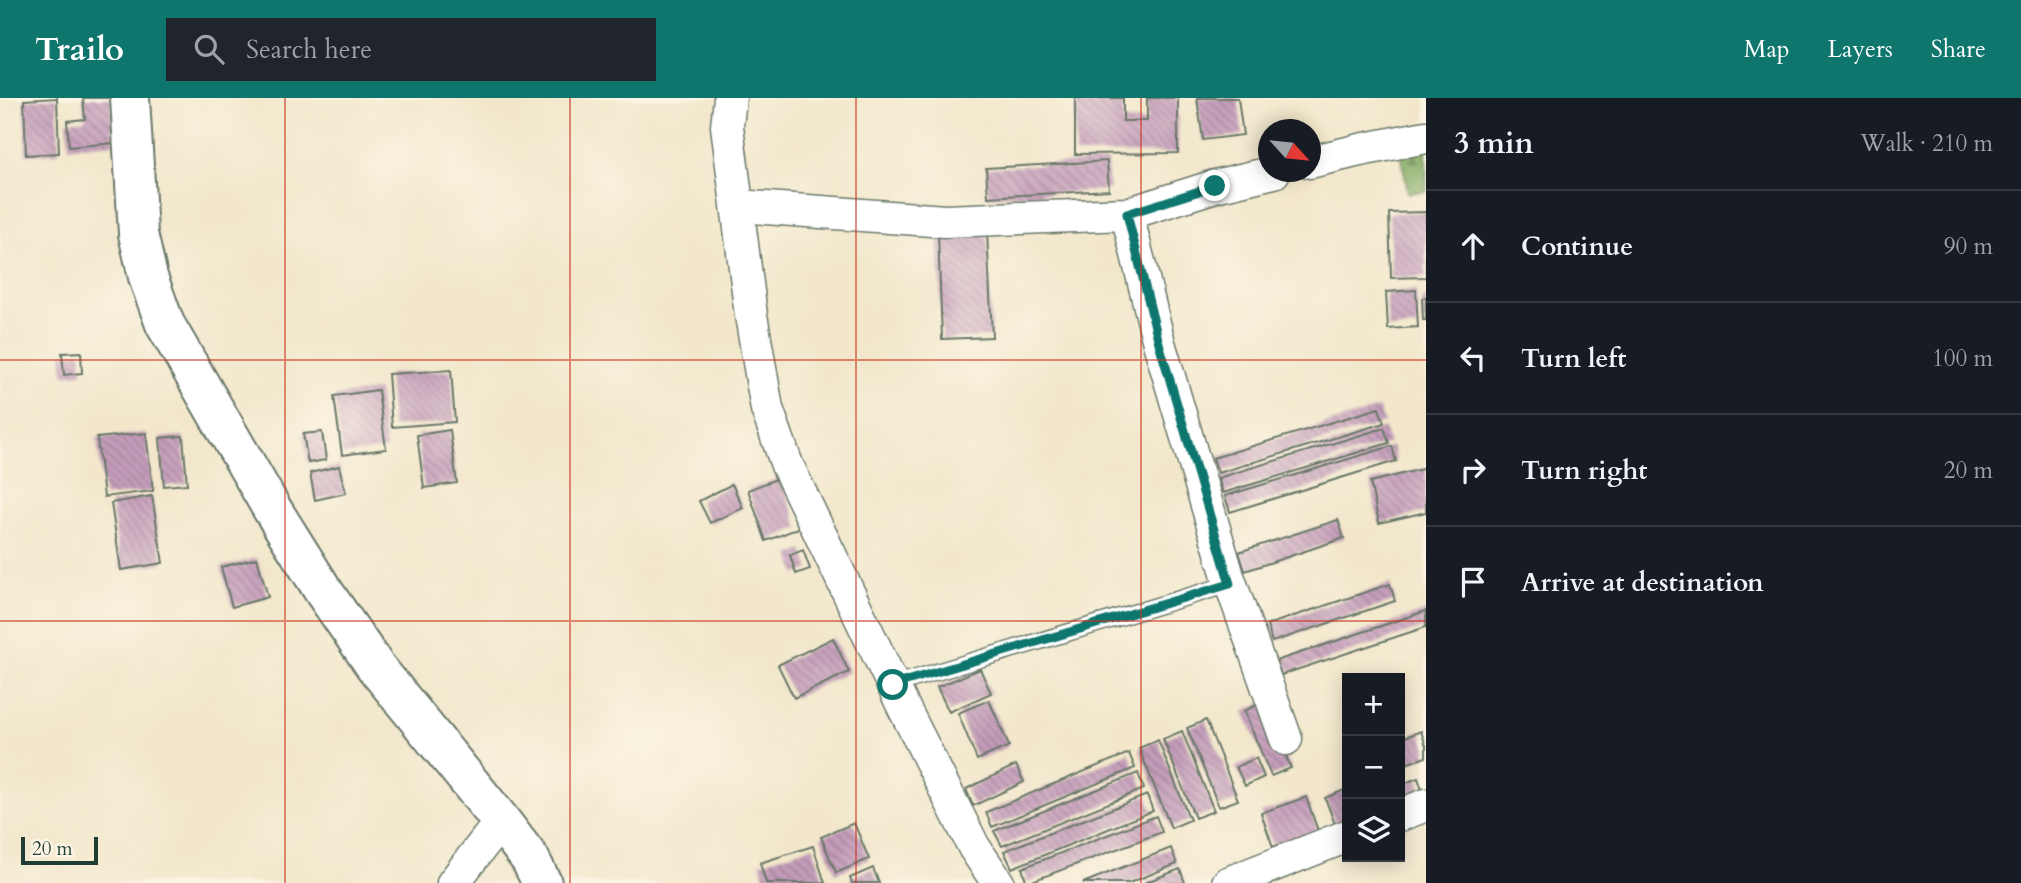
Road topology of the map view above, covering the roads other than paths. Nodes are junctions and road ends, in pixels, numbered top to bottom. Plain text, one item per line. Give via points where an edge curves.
1 (130, 98) edge
2 (730, 98) edge
3 (1426, 137) edge
4 (1321, 160) edge
5 (1258, 176) edge
6 (738, 205) junction
7 (1127, 214) junction
8 (1230, 584) junction
9 (893, 685) junction
10 (1286, 739) dead end
11 (1426, 805) edge
12 (1405, 813) edge
13 (501, 821) junction
14 (1342, 838) edge
15 (453, 883) edge
16 (542, 883) edge
17 (998, 883) edge
18 (1227, 883) edge

1 - 13 street via 138,234 165,324 331,603 375,666
2 - 6 street via 727,125
3 - 4 street
5 - 7 street
6 - 7 street via 945,221
6 - 9 street via 767,409 787,465
7 - 8 street via 1159,343
8 - 9 lane
8 - 10 street
9 - 17 street via 974,847
11 - 12 street
13 - 15 street
13 - 16 street
14 - 18 street

